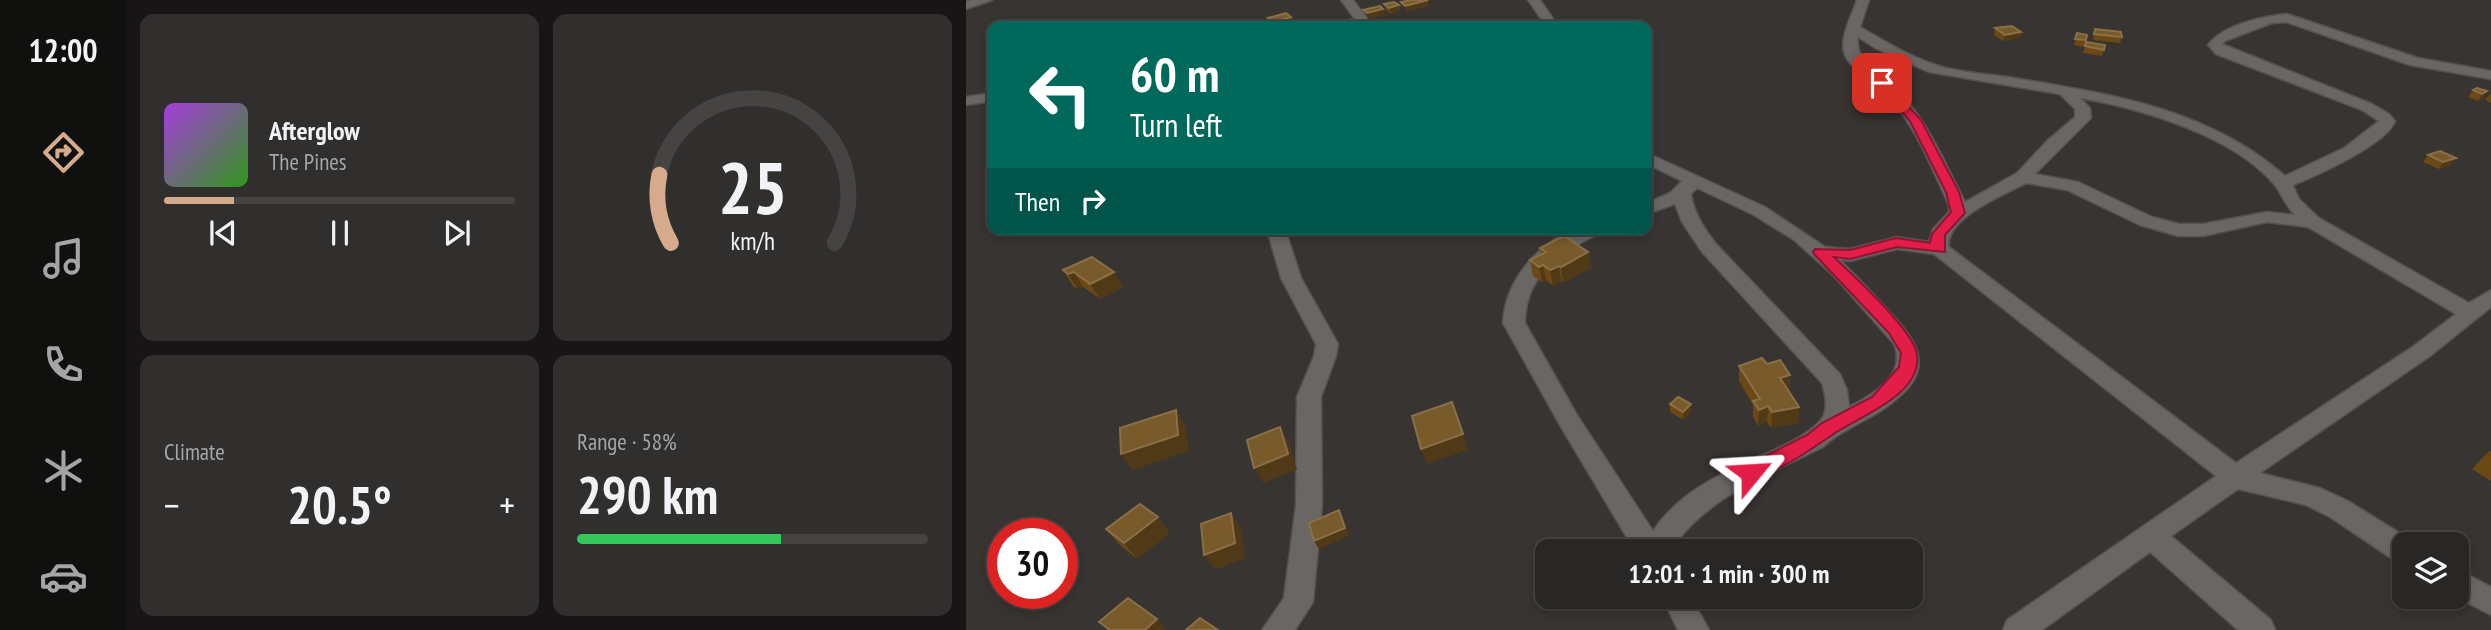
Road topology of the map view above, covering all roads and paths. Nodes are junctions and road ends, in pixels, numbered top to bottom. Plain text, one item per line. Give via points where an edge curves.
1 (986, 0) edge
2 (1348, 0) edge
3 (1534, 0) edge
4 (1863, 0) edge
5 (966, 5) edge
6 (1364, 21) edge
7 (1549, 21) edge
8 (1853, 28) junction
9 (2491, 75) edge
10 (2066, 92) junction
11 (987, 98) edge
12 (966, 101) edge
13 (1652, 162) edge
14 (2023, 177) junction
15 (2283, 183) junction
16 (1684, 186) junction
17 (1652, 206) edge
18 (1958, 213) junction
19 (2313, 222) junction
20 (1278, 235) edge
21 (1584, 235) edge
22 (1940, 249) junction
23 (1820, 252) junction
24 (2491, 297) edge
25 (2470, 313) junction
26 (1829, 428) junction
27 (2236, 478) junction
28 (2150, 535) junction
29 (1644, 539) edge
30 (1661, 539) edge
31 (2392, 543) edge
32 (2469, 589) edge
33 (2491, 602) edge
34 (1683, 609) edge
35 (1277, 630) edge
36 (1694, 630) edge
37 (2018, 630) edge
38 (2260, 630) edge

1 - 5 street
2 - 6 street
3 - 7 street
4 - 8 street
8 - 10 street via 1934,69
8 - 18 street via 1850,48 1855,61 1888,88 1915,120
9 - 15 street via 2415,62 2287,18 2270,19 2220,38 2215,45 2221,51 2367,107 2387,121 2368,140 2332,163
10 - 14 street via 2082,108 2083,118
10 - 15 street via 2114,99 2189,122 2230,143
11 - 12 street
13 - 16 street
14 - 18 street
14 - 19 street via 2072,186 2146,221 2178,230 2203,230 2267,217
15 - 19 street via 2291,201
16 - 17 street
16 - 23 street via 1756,209
16 - 26 street via 1684,210 1709,248 1832,380 1840,398
18 - 22 street via 1939,234
19 - 25 street
20 - 35 street via 1290,278 1328,353 1312,380 1309,397 1310,505 1298,602
21 - 29 street via 1535,267 1518,291 1514,323 1569,421
22 - 23 street via 1896,243 1850,255
22 - 27 street
23 - 26 street via 1896,330 1909,353 1908,368 1879,402
24 - 25 street
25 - 27 street
26 - 30 street via 1689,507
27 - 28 street
27 - 31 street via 2311,496
28 - 37 street
28 - 38 street
32 - 33 street
34 - 36 street

